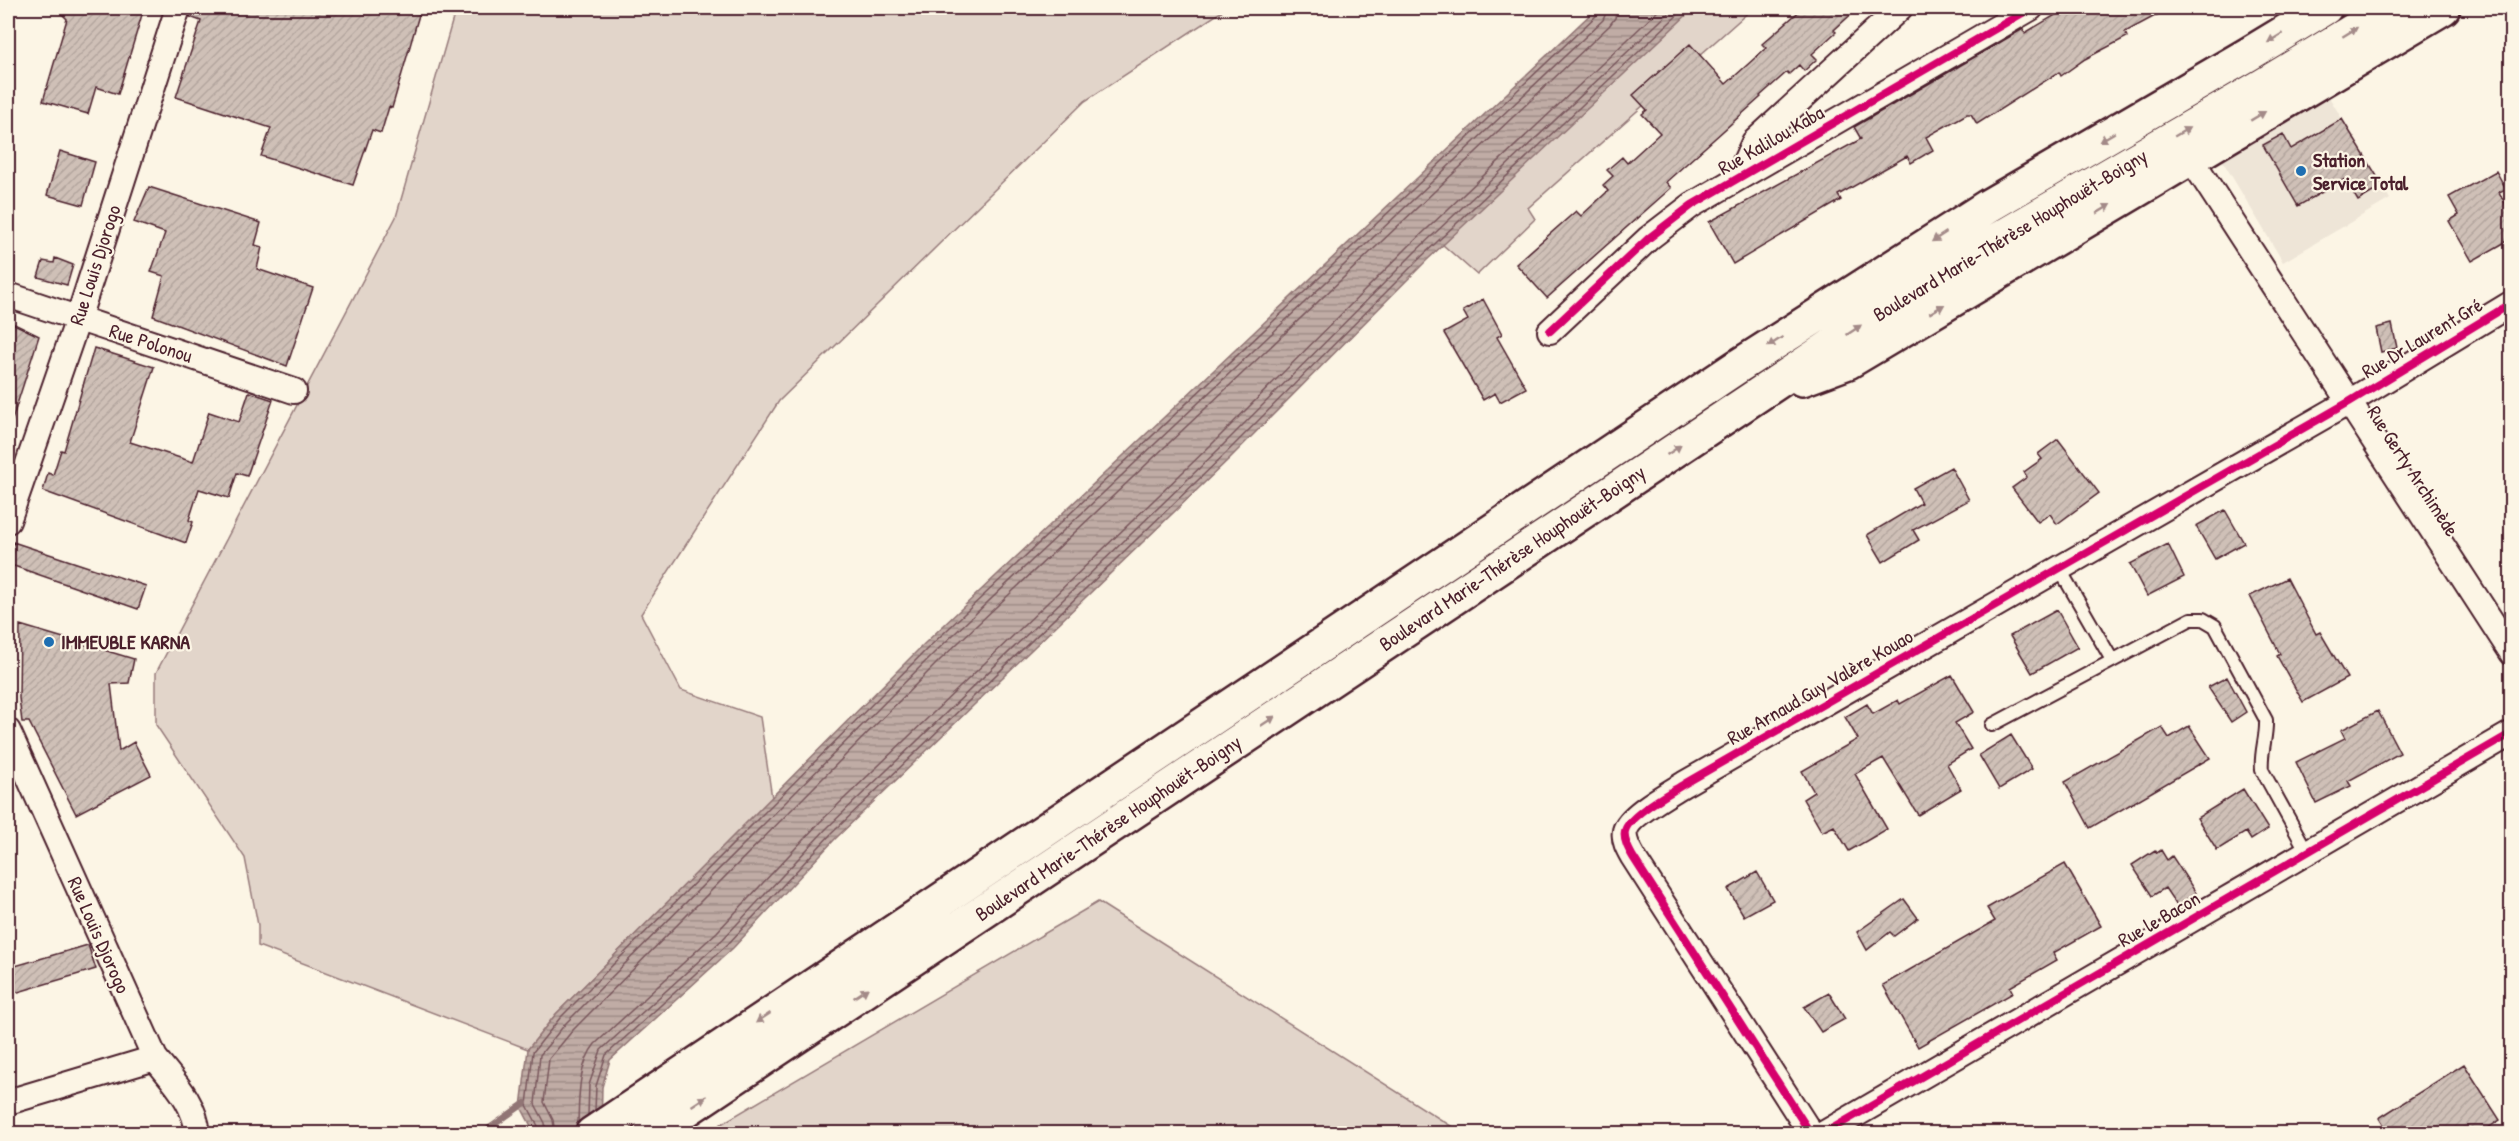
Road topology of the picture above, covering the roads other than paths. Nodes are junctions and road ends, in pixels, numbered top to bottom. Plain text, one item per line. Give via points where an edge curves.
1 (178, 8) edge
2 (1900, 8) edge
3 (2031, 8) edge
4 (2325, 8) edge
5 (2390, 8) edge
6 (2443, 8) edge
7 (2190, 157) junction
8 (1738, 177) junction
9 (8, 295) edge
10 (2511, 303) edge
11 (78, 319) junction
12 (1550, 331) dead end
13 (294, 391) dead end
14 (1752, 397) junction
15 (2349, 402) junction
16 (8, 521) edge
17 (2059, 568) junction
18 (2511, 653) edge
19 (2112, 660) junction
20 (1992, 725) dead end
21 (8, 731) edge
22 (2511, 734) edge
23 (2307, 852) junction
24 (155, 1058) junction
25 (8, 1102) edge
26 (598, 1130) edge
27 (198, 1134) edge
28 (650, 1134) edge
29 (1811, 1134) edge
30 (1822, 1134) edge

1 - 11 street, Rue Louis Djorogo
2 - 8 street via 1754,142
3 - 8 street, Rue Kalilou Kaba
4 -> 26 main road, Boulevard Marie-Thérèse Houphouët-Boigny via 1990,205 1737,367
14 -> 5 main road, Boulevard Marie-Thérèse Houphouët-Boigny via 1945,270
7 -> 6 main road
14 -> 7 main road via 1848,363
7 - 15 street, Rue Gerty Archimède
8 - 12 street, Rue Kalilou Kaba via 1649,238
9 - 11 street, Rue Polonou
10 - 15 street, Rue Dr Laurent Gré
11 - 13 street, Rue Polonou
11 - 16 street, Rue Louis Djorogo
28 -> 14 main road, Boulevard Marie-Thérèse Houphouët-Boigny
15 - 17 street, Rue Arnaud Guy Valère Kouao
15 - 18 street, Rue Gerty Archimède
17 - 19 lane
17 - 29 street, Rue Arnaud Guy Valère Kouao via 1684,784 1633,819 1625,831 1633,857
19 - 20 lane
19 - 23 lane via 2191,620 2203,619 2215,626 2266,720 2262,770
21 - 24 street, Rue Louis Djorogo
22 - 23 street, Rue le Bacon
23 - 30 street, Rue le Bacon
24 - 25 street
24 - 27 street, Rue Louis Djorogo via 188,1098

